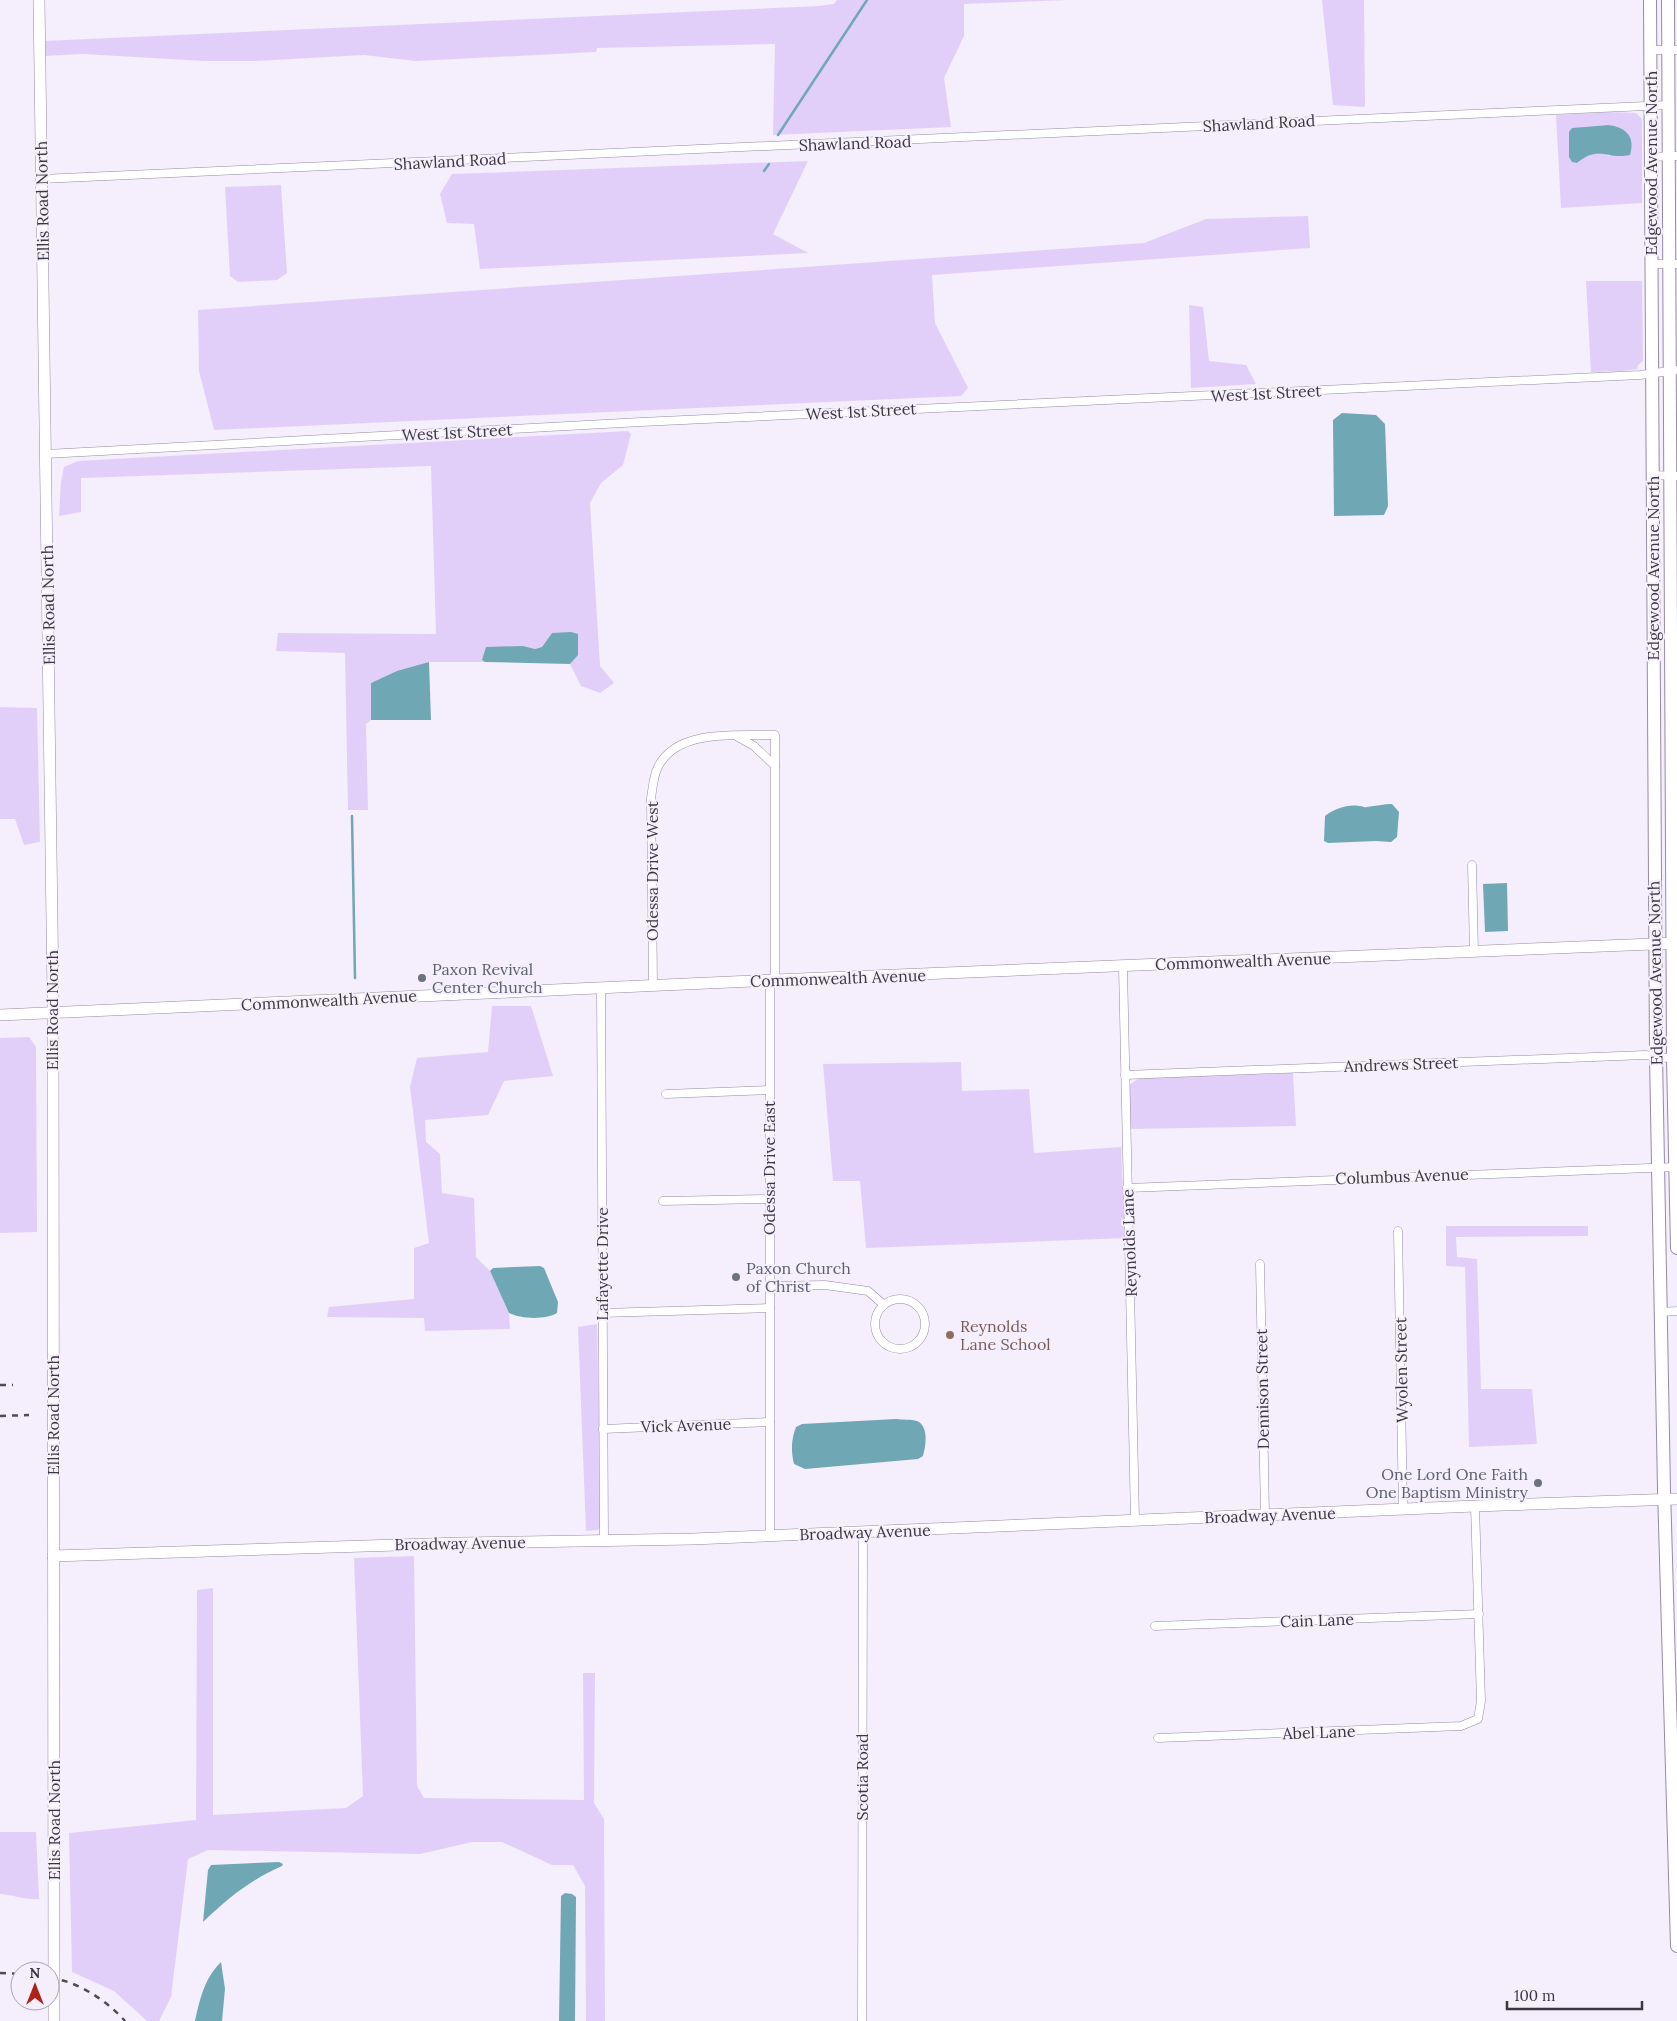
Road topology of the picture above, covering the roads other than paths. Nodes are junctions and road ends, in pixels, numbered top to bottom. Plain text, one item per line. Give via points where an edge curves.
1 (39, 0) edge
2 (1650, 0) edge
3 (1668, 0) edge
4 (1650, 50) junction
5 (1672, 50) edge
6 (1668, 105) junction
7 (1651, 106) junction
8 (1673, 156) edge
9 (1651, 157) junction
10 (41, 179) junction
11 (1651, 264) junction
12 (1673, 264) edge
13 (1673, 371) edge
14 (1652, 374) junction
15 (46, 454) junction
16 (1653, 476) junction
17 (1673, 476) edge
18 (1653, 583) junction
19 (1674, 583) edge
20 (1653, 688) junction
21 (1674, 688) edge
22 (737, 736) junction
23 (775, 766) junction
24 (1654, 796) junction
25 (1675, 796) edge
26 (1472, 865) dead end
27 (1675, 944) edge
28 (1655, 945) junction
29 (1474, 952) junction
30 (1123, 967) junction
31 (773, 980) junction
32 (653, 985) junction
33 (601, 988) junction
34 (52, 1014) junction
35 (0, 1015) edge
36 (1656, 1056) junction
37 (1675, 1059) edge
38 (1125, 1075) junction
39 (769, 1090) junction
40 (666, 1094) dead end
41 (1657, 1128) junction
42 (1676, 1128) edge
43 (1676, 1166) junction
44 (1658, 1167) junction
45 (1127, 1188) junction
46 (770, 1198) junction
47 (663, 1201) dead end
48 (1398, 1232) dead end
49 (1677, 1248) edge
50 (1260, 1264) dead end
51 (770, 1286) junction
52 (884, 1305) junction
53 (770, 1308) junction
54 (1677, 1311) edge
55 (1660, 1312) junction
56 (602, 1313) junction
57 (770, 1422) junction
58 (603, 1429) junction
59 (1671, 1499) edge
60 (1476, 1506) junction
61 (1404, 1509) junction
62 (1264, 1515) junction
63 (1135, 1520) junction
64 (863, 1532) junction
65 (770, 1536) junction
66 (604, 1541) junction
67 (53, 1556) junction
68 (1479, 1614) junction
69 (1155, 1626) dead end
70 (1673, 1688) edge
71 (1158, 1738) dead end
72 (1676, 1870) edge
73 (1677, 1946) edge
74 (54, 2021) edge
75 (862, 2021) edge

1 - 10 street, Ellis Road North
2 - 4 main road, Edgewood Avenue North
3 - 5 main road, Edgewood Avenue North
4 - 5 street
4 - 7 main road, Edgewood Avenue North
5 - 6 main road, Edgewood Avenue North
6 - 7 street, Shawland Road
6 - 8 main road, Edgewood Avenue North
7 - 9 main road, Edgewood Avenue North
7 - 10 street, Shawland Road
8 - 9 street
8 - 12 main road, Edgewood Avenue North
9 - 11 main road, Edgewood Avenue North
10 - 15 street, Ellis Road North
11 - 12 street
11 - 14 main road, Edgewood Avenue North
12 - 13 main road, Edgewood Avenue North
13 - 14 street, West 1st Street
13 - 17 main road, Edgewood Avenue North
14 - 15 street, West 1st Street
14 - 16 main road, Edgewood Avenue North
15 - 34 street, Ellis Road North
16 - 17 street
16 - 18 main road, Edgewood Avenue North
17 - 19 main road, Edgewood Avenue North
18 - 19 street
18 - 20 main road, Edgewood Avenue North
19 - 21 main road, Edgewood Avenue North
20 - 21 street
20 - 24 main road, Edgewood Avenue North
21 - 25 main road, Edgewood Avenue North
22 - 23 street via 754,746
22 - 23 street, Odessa Drive East via 775,736
22 - 32 street, Odessa Drive West via 703,737 684,742 663,758 657,768 651,798
23 - 31 street, Odessa Drive East
24 - 25 street
24 - 28 main road, Edgewood Avenue North
25 - 27 main road, Edgewood Avenue North
26 - 29 street
27 - 28 street, Commonwealth Avenue
27 - 37 main road, Edgewood Avenue North
28 - 29 street, Commonwealth Avenue
28 - 36 main road, Edgewood Avenue North
29 - 30 street, Commonwealth Avenue
30 - 31 street, Commonwealth Avenue
30 - 38 street, Reynolds Lane
31 - 32 street, Commonwealth Avenue
31 - 39 street, Odessa Drive East
32 - 33 street, Commonwealth Avenue
33 - 34 street, Commonwealth Avenue
33 - 56 street, Lafayette Drive
34 - 35 street, Commonwealth Avenue
34 - 67 street, Ellis Road North
36 - 37 street, Andrews Street
36 - 38 street, Andrews Street
36 - 41 main road, Edgewood Avenue North
37 - 42 main road, Edgewood Avenue North
38 - 45 street, Reynolds Lane
39 - 40 street
39 - 46 street, Odessa Drive East
41 - 42 street
41 - 44 main road, Edgewood Avenue North
42 - 43 main road, Edgewood Avenue North
43 - 44 street, Columbus Avenue
43 - 49 main road, Edgewood Avenue North
44 - 45 street, Columbus Avenue
44 - 55 main road, Edgewood Avenue North
45 - 63 street, Reynolds Lane
46 - 47 street
46 - 51 street, Odessa Drive East
48 - 61 street, Wyolen Street
50 - 62 street, Dennison Street
51 - 52 street via 825,1285 868,1291
51 - 53 street, Odessa Drive East
52 - 52 street via 875,1320 882,1342 895,1349 911,1347 918,1342 925,1326 920,1310 907,1300 898,1299
53 - 56 street
53 - 57 street, Odessa Drive East
54 - 55 street
55 - 59 main road, Edgewood Avenue North
56 - 58 street, Lafayette Drive
57 - 58 street, Vick Avenue
57 - 65 street, Odessa Drive East
58 - 66 street, Lafayette Drive
59 - 60 street, Broadway Avenue
59 - 70 main road, Edgewood Avenue North
60 - 61 street, Broadway Avenue
60 - 68 street
61 - 62 street, Broadway Avenue
62 - 63 street, Broadway Avenue
63 - 64 street, Broadway Avenue
64 - 65 street, Broadway Avenue
64 - 75 street, Scotia Road
65 - 66 street, Broadway Avenue
66 - 67 street, Broadway Avenue
67 - 74 street, Ellis Road North
68 - 69 street, Cain Lane
68 - 71 street, Abel Lane via 1478,1719 1461,1726
70 - 72 main road, Edgewood Avenue North
72 - 73 main road, Edgewood Avenue North

